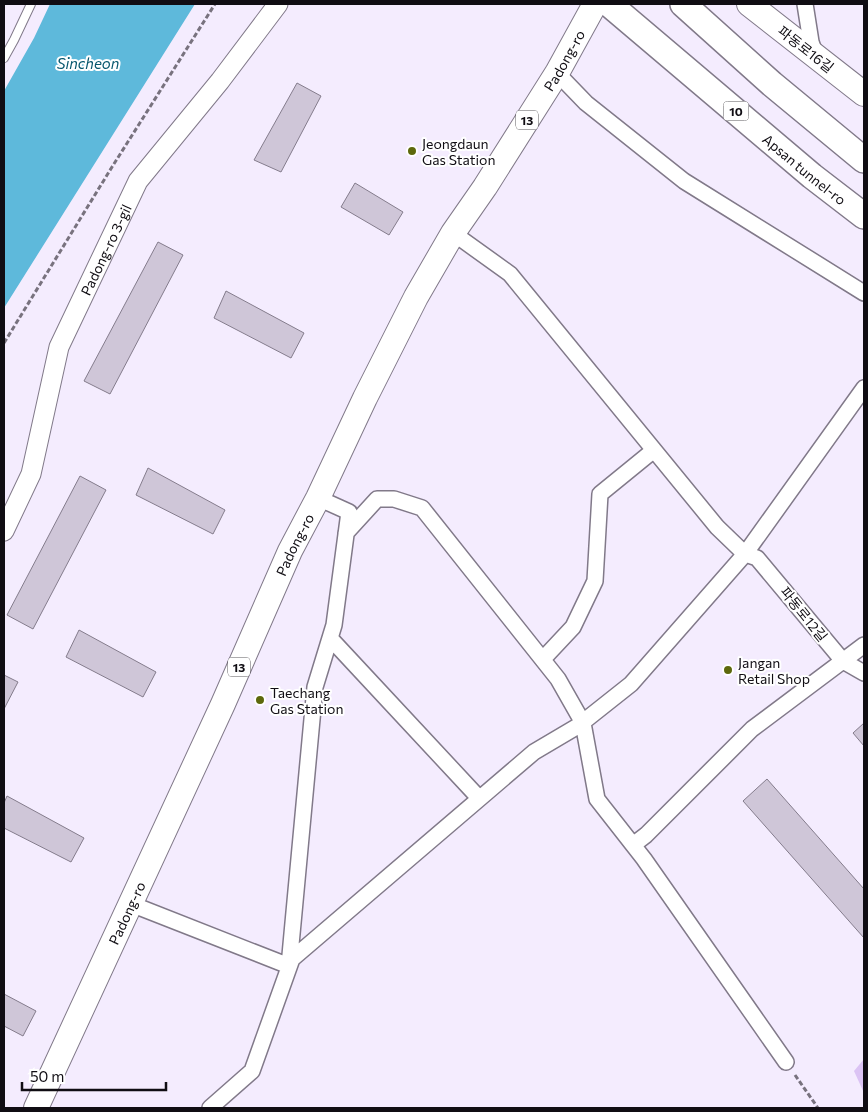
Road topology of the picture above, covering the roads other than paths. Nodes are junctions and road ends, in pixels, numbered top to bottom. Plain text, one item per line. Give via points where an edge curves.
1 (31, 4) edge
2 (278, 4) edge
3 (595, 4) edge
4 (609, 4) edge
5 (683, 4) edge
6 (749, 4) edge
7 (805, 4) edge
8 (4, 58) edge
9 (817, 58) junction
10 (557, 73) junction
11 (864, 94) edge
12 (864, 160) edge
13 (864, 216) edge
14 (452, 233) junction
15 (864, 293) edge
16 (864, 388) edge
17 (654, 450) junction
18 (318, 498) junction
19 (4, 530) edge
20 (346, 533) junction
21 (745, 554) junction
22 (330, 638) junction
23 (864, 645) edge
24 (543, 659) junction
25 (842, 661) junction
26 (864, 673) edge
27 (583, 723) junction
28 (479, 798) junction
29 (632, 845) junction
30 (131, 904) junction
31 (289, 966) junction
32 (786, 1062) road end
33 (36, 1108) edge
34 (210, 1108) edge

1 - 8 lane
2 - 19 street, Padong-ro 3-gil via 138,181 59,347 31,474
3 - 10 main road, Padong-ro / 13
4 - 13 highway, Apsan tunnel-ro / 10
5 - 12 highway
6 - 9 main road, 파동로16길
7 - 9 street
9 - 11 main road, 파동로16길
10 - 14 main road, Padong-ro / 13
10 - 15 street via 586,103 684,180
14 - 17 street, 파동로12길 via 510,274
14 - 18 main road, Padong-ro / 13 via 407,314
16 - 21 street
17 - 21 street, 파동로12길 via 717,527
17 - 24 street via 600,494 595,581 573,627
18 - 20 street via 349,512
18 - 30 main road, Padong-ro / 13 via 290,551
20 - 22 street
20 - 24 street via 377,499 394,499 422,508
21 - 25 street, 파동로12길 via 757,558
21 - 27 street via 631,684
22 - 28 street
22 - 31 street via 315,687
23 - 25 street
24 - 27 street
25 - 26 street, 파동로12길
25 - 29 street via 752,729 646,835
27 - 28 street via 534,752
27 - 29 street via 597,799
28 - 31 street via 292,959
29 - 32 street
30 - 31 street
30 - 33 main road, Padong-ro / 13
31 - 34 street via 252,1071

